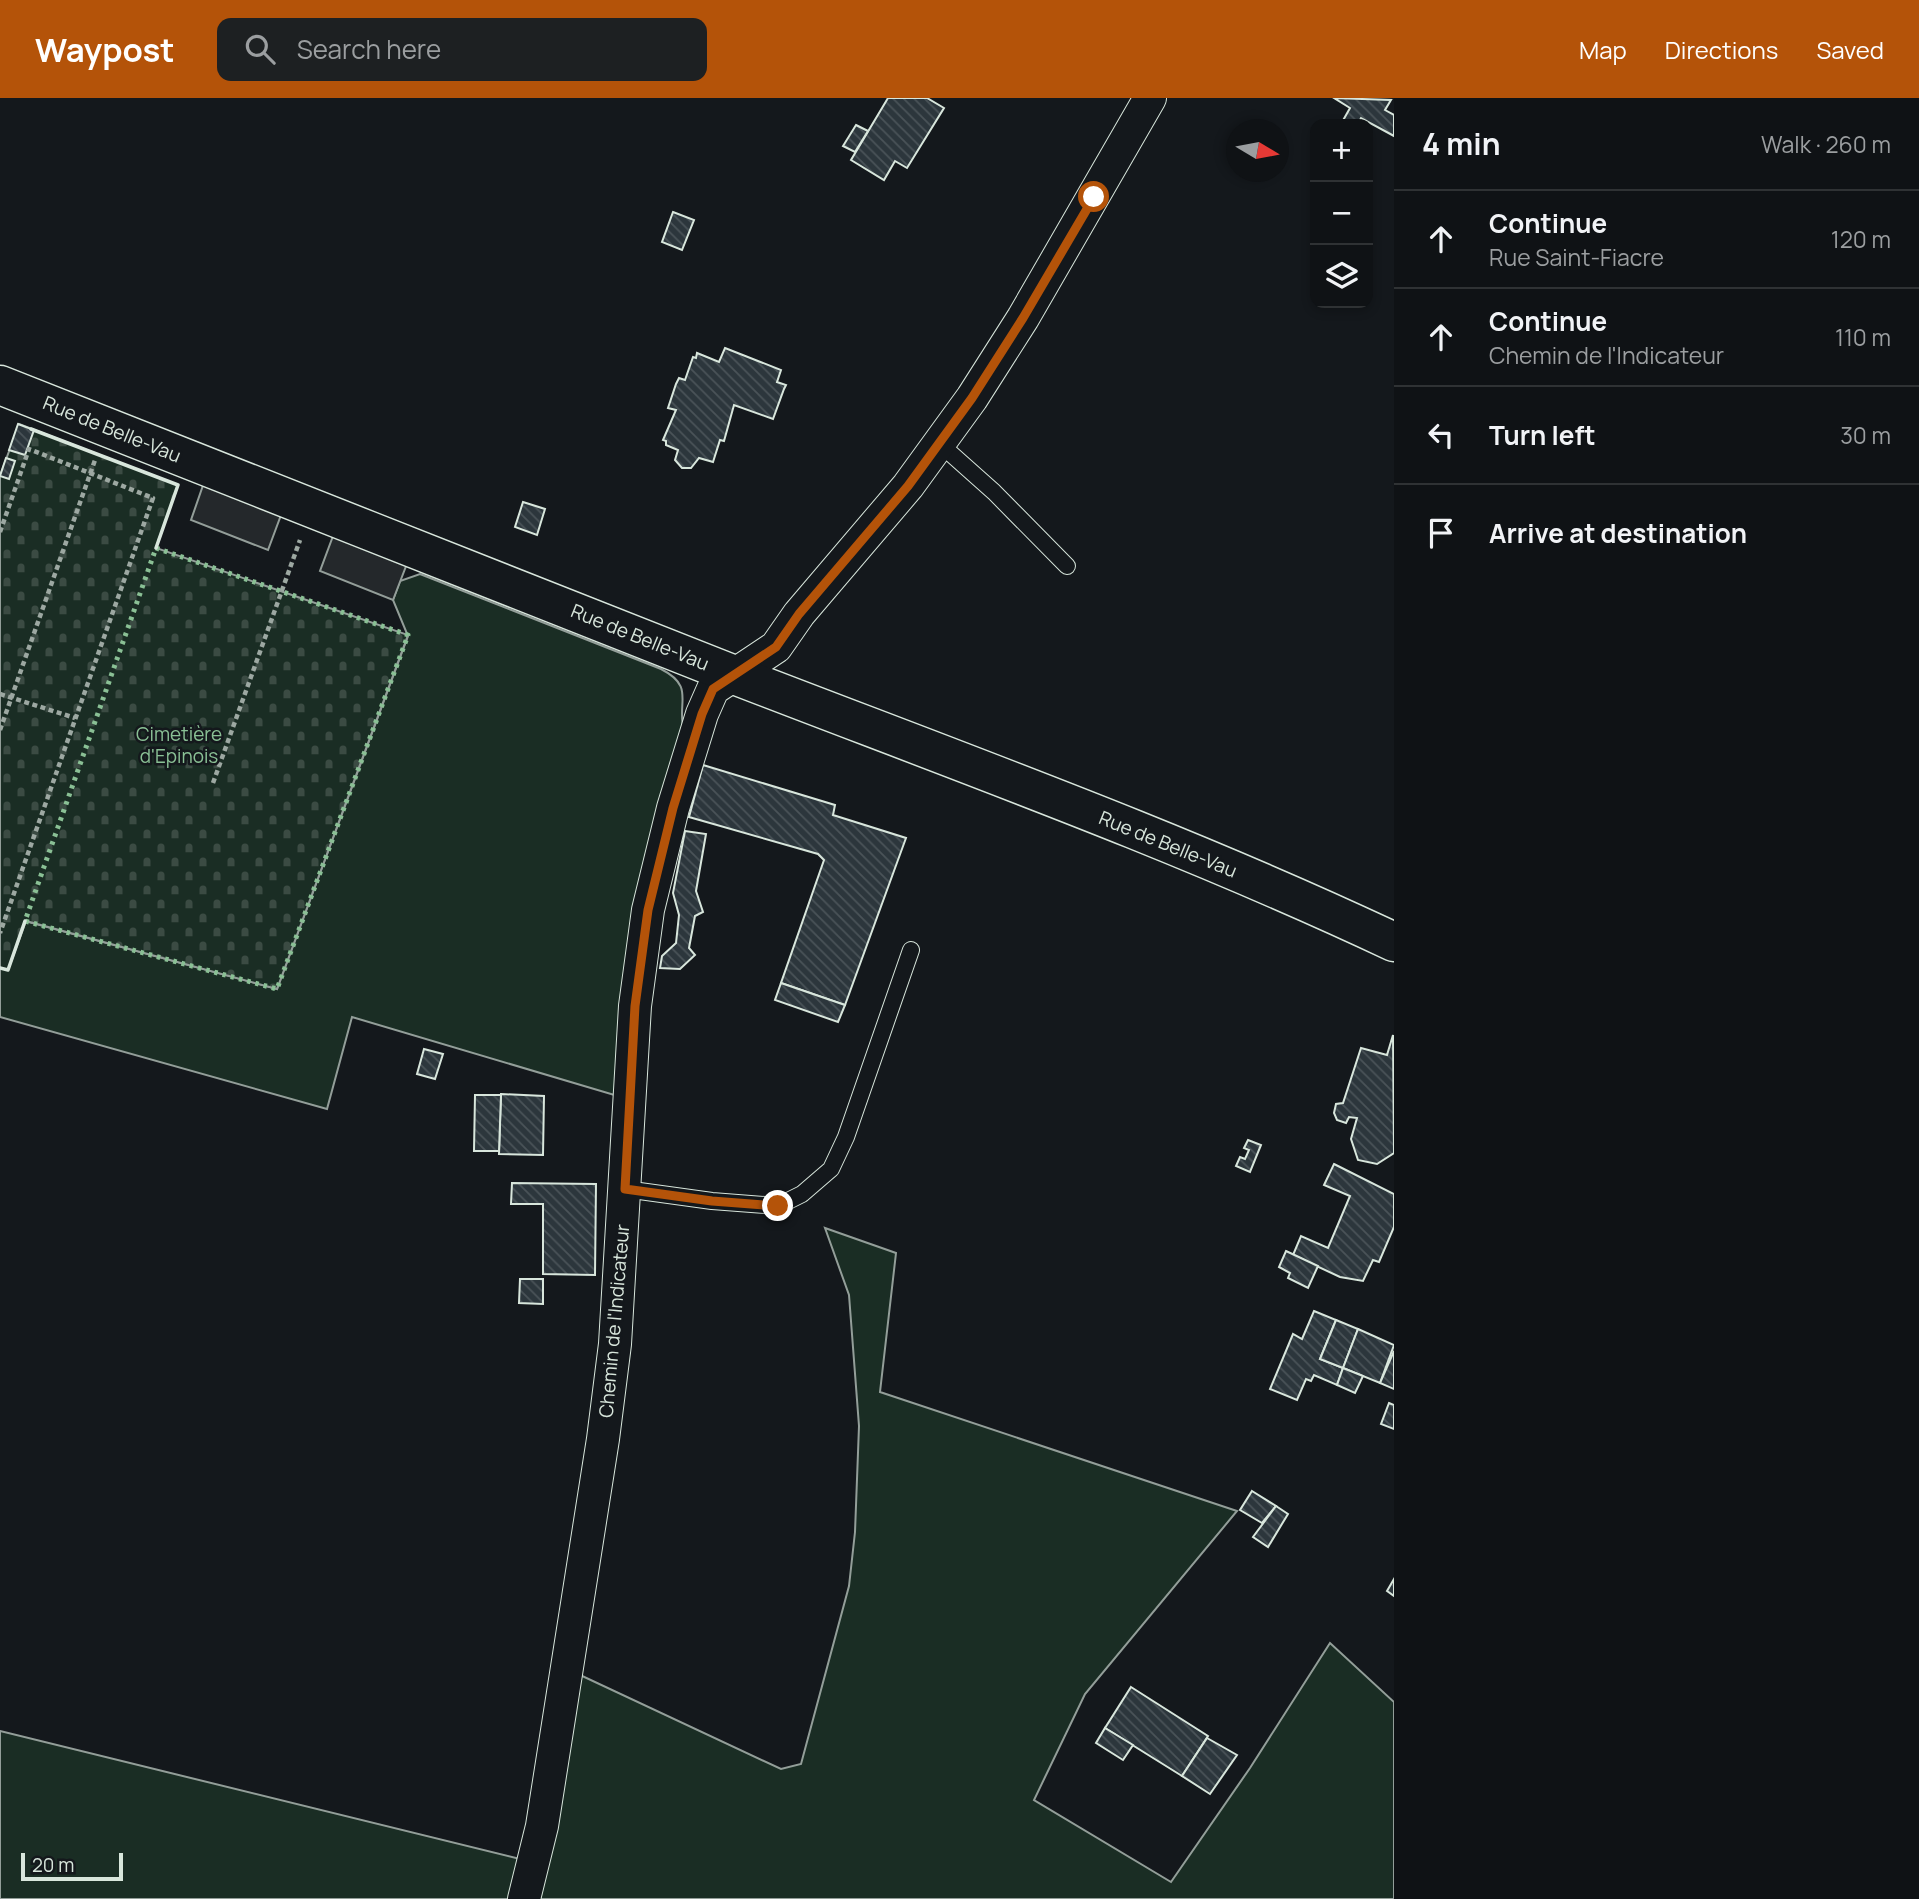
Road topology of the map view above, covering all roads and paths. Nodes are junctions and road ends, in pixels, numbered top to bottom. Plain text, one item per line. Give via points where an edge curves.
1 (1150, 98) edge
2 (0, 385) edge
3 (107, 427) junction
4 (939, 443) junction
5 (90, 473) junction
6 (311, 508) junction
7 (0, 532) edge
8 (1067, 566) dead end
9 (737, 676) junction
10 (0, 694) edge
11 (11, 697) junction
12 (75, 718) junction
13 (0, 730) edge
14 (213, 783) dead end
15 (0, 933) edge
16 (1394, 942) edge
17 (911, 950) dead end
18 (625, 1189) junction
19 (524, 1899) edge

1 - 4 street, Chemin de l'Indicateur via 1023,318
2 - 3 street, Rue de Belle-Vau
3 - 5 path
3 - 6 street, Rue de Belle-Vau
4 - 8 lane
4 - 9 street, Chemin de l'Indicateur via 776,647
5 - 7 path via 29,449
5 - 11 path
5 - 12 path via 153,498
6 - 9 street, Rue de Belle-Vau
6 - 14 path
9 - 16 street, Rue de Belle-Vau via 1022,784 1283,891
9 - 18 street, Chemin de l'Indicateur via 713,689 702,714 648,910 635,1006
10 - 11 path
11 - 12 path
11 - 13 path
12 - 15 path
17 - 18 lane via 846,1137 831,1169 802,1194 778,1206
18 - 19 street, Chemin de l'Indicateur via 615,1344 603,1439 542,1826

